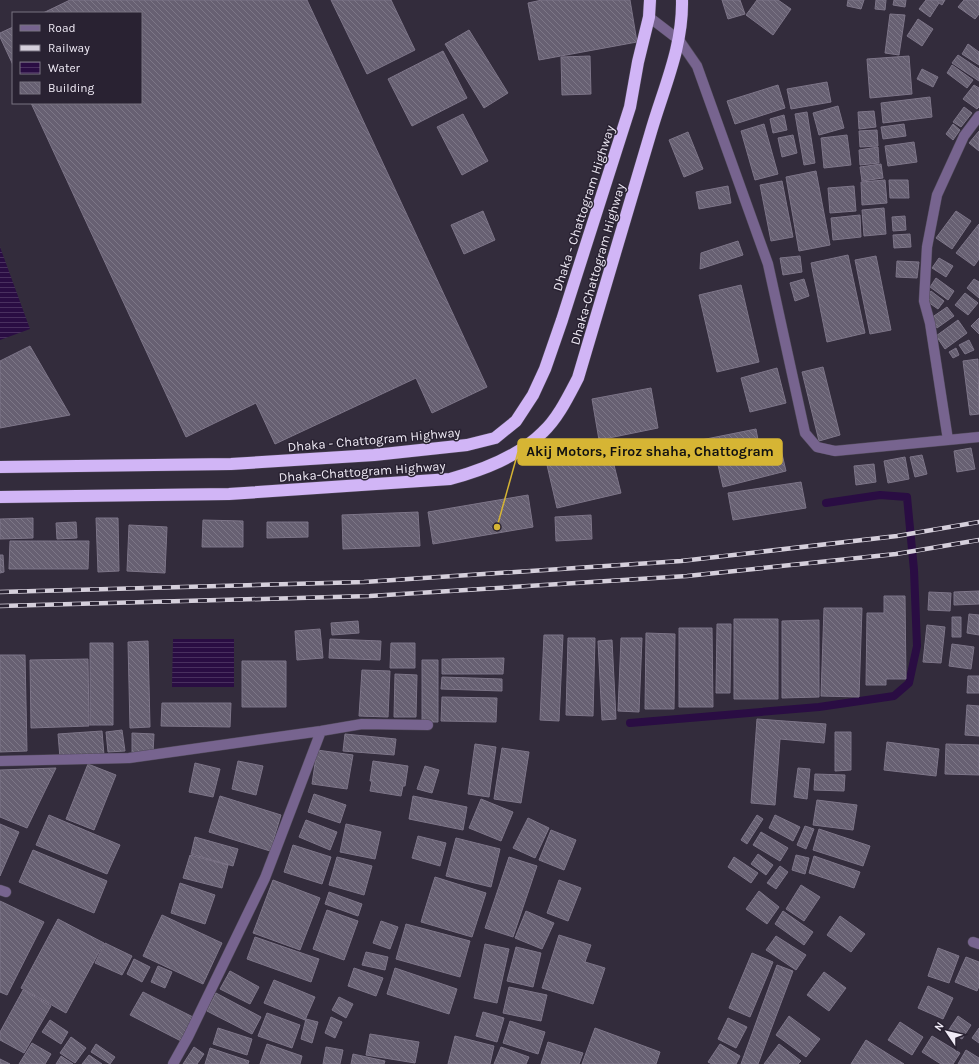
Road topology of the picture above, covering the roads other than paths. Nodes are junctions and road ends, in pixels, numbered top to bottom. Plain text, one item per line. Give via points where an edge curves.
1 (650, 0) edge
2 (682, 0) edge
3 (649, 17) junction
4 (679, 40) junction
5 (979, 116) edge
6 (979, 437) edge
7 (948, 440) junction
8 (0, 467) edge
9 (0, 497) edge
10 (428, 725) dead end
11 (322, 731) junction
12 (0, 761) edge
13 (173, 1064) edge

1 - 3 highway, Dhaka - Chattogram Highway
2 - 4 highway, Dhaka-Chattogram Highway
3 - 4 street
3 - 8 highway, Dhaka - Chattogram Highway via 630,107 545,368 516,421 494,438 467,445 374,456 231,464
4 - 7 street via 697,66 768,264 805,433 817,447 835,450
4 - 9 highway, Dhaka-Chattogram Highway via 578,378 562,408 543,432 519,450 476,472 450,480 229,494
5 - 7 street via 964,136 937,195 927,247 924,301 930,323
6 - 7 street
10 - 11 street via 362,724
11 - 12 street via 129,758
11 - 13 street via 265,878

